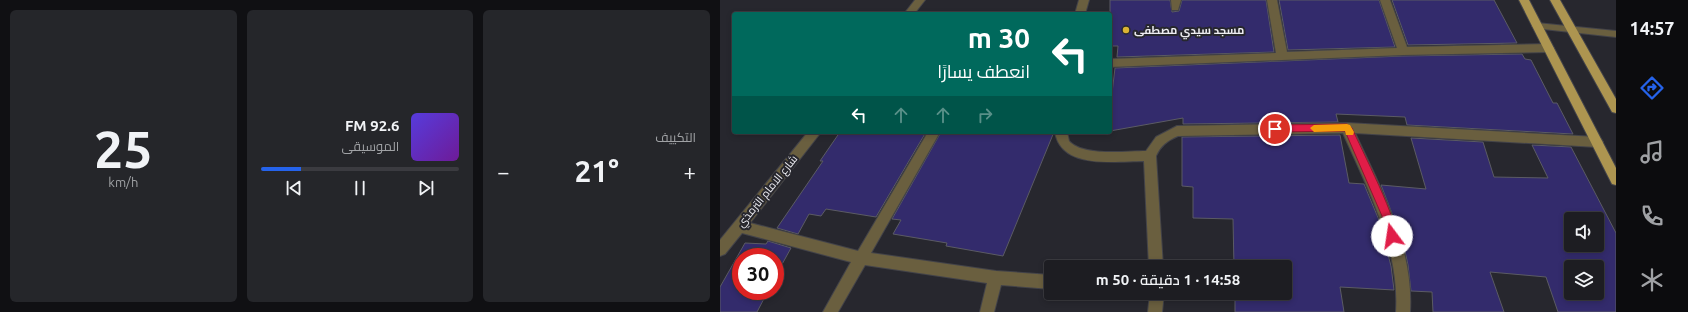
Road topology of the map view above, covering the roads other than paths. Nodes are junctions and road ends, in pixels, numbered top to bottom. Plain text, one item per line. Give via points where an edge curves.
1 (920, 0) edge
2 (1084, 0) edge
3 (1272, 0) edge
4 (1384, 0) edge
5 (1524, 0) edge
6 (1555, 0) edge
7 (911, 12) edge
8 (1081, 12) edge
9 (1538, 26) junction
10 (1571, 28) junction
11 (1616, 34) edge
12 (1549, 48) junction
13 (1403, 51) junction
14 (1282, 56) junction
15 (1112, 63) edge
16 (1616, 109) edge
17 (1347, 128) junction
18 (813, 134) edge
19 (933, 134) edge
20 (1061, 134) edge
21 (1597, 142) junction
22 (1150, 156) junction
23 (1616, 180) edge
24 (739, 226) junction
25 (720, 250) edge
26 (861, 258) junction
27 (1156, 260) edge
28 (996, 278) junction
29 (1044, 281) edge
30 (1156, 300) edge
31 (830, 312) edge
32 (987, 312) edge
33 (1155, 312) edge
34 (1403, 312) edge

1 - 7 street
2 - 8 street
3 - 14 street
4 - 13 street
5 - 9 main road
6 - 10 main road
9 - 10 street
9 - 12 main road
10 - 11 street
10 - 16 main road
12 - 13 street
12 - 21 main road
13 - 14 street
14 - 15 street
17 - 21 street
17 - 22 street via 1177,131 1159,140
17 - 34 street via 1387,216 1397,255 1404,297
18 - 24 street, شارع الامام الترمذي
19 - 26 street
20 - 22 street via 1065,146 1079,154
21 - 23 main road
22 - 27 street
24 - 25 street, شارع الامام الترمذي
24 - 26 street
26 - 28 street
26 - 31 street
28 - 29 street
28 - 32 street
30 - 33 street

